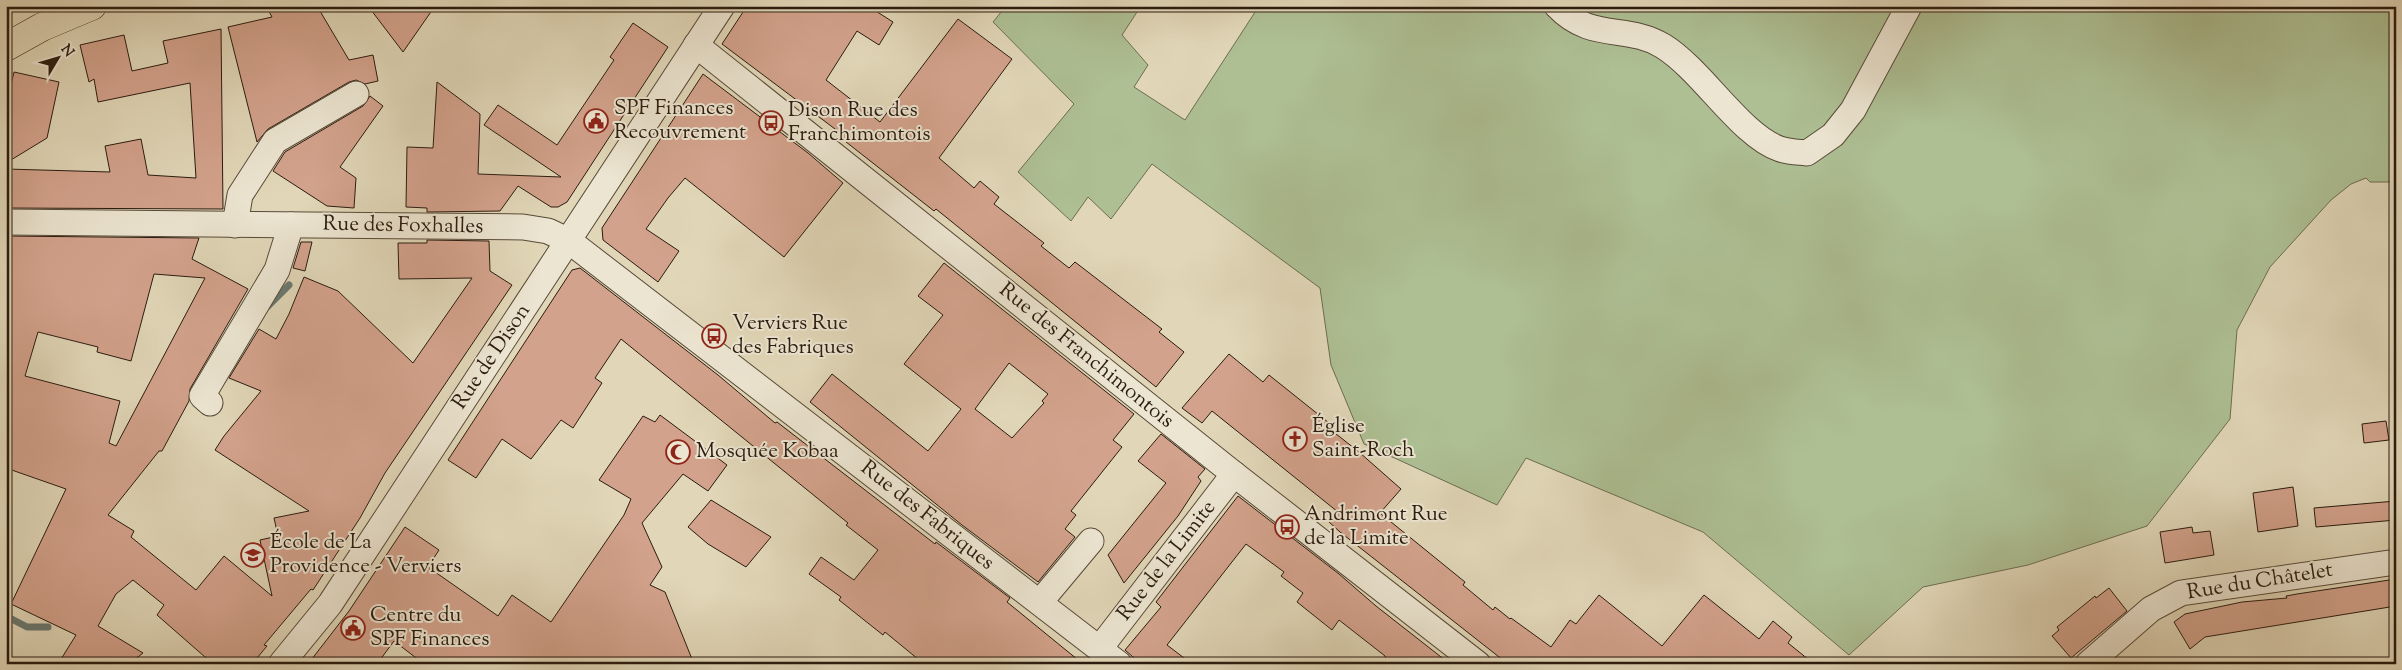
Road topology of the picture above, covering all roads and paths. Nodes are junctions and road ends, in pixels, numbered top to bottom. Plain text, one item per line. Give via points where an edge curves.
1 (92, 6) edge
2 (722, 6) edge
3 (1557, 6) edge
4 (1909, 6) edge
5 (696, 45) junction
6 (6, 47) edge
7 (356, 94) dead end
8 (6, 222) edge
9 (235, 224) junction
10 (291, 225) junction
11 (569, 241) junction
12 (210, 403) dead end
13 (1234, 474) junction
14 (1091, 541) dead end
15 (2396, 562) edge
16 (1040, 602) junction
17 (1100, 648) junction
18 (281, 664) edge
19 (1119, 664) edge
20 (1478, 664) edge
21 (2088, 664) edge

1 - 6 main road via 42,27
2 - 5 street, Rue de Dison
3 - 4 street via 1568,18 1590,29 1643,37 1661,44 1680,57 1754,133 1780,149 1807,153 1833,135 1853,110
5 - 11 street, Rue de Dison
5 - 13 street, Rue des Franchimontois
7 - 9 street via 275,141 240,195
8 - 9 street, Rue des Foxhalles
9 - 10 street, Rue des Foxhalles
10 - 11 street, Rue des Foxhalles via 523,227 548,231
10 - 12 street via 277,270 202,396
11 - 16 street, Rue des Fabriques
11 - 18 street, Rue de Dison via 330,604
13 - 17 street, Rue de la Limite
13 - 20 street, Rue des Franchimontois
14 - 16 street
15 - 21 street, Rue du Châtelet via 2181,593 2152,609
16 - 17 street, Rue des Fabriques
17 - 19 street, Rue des Fabriques

